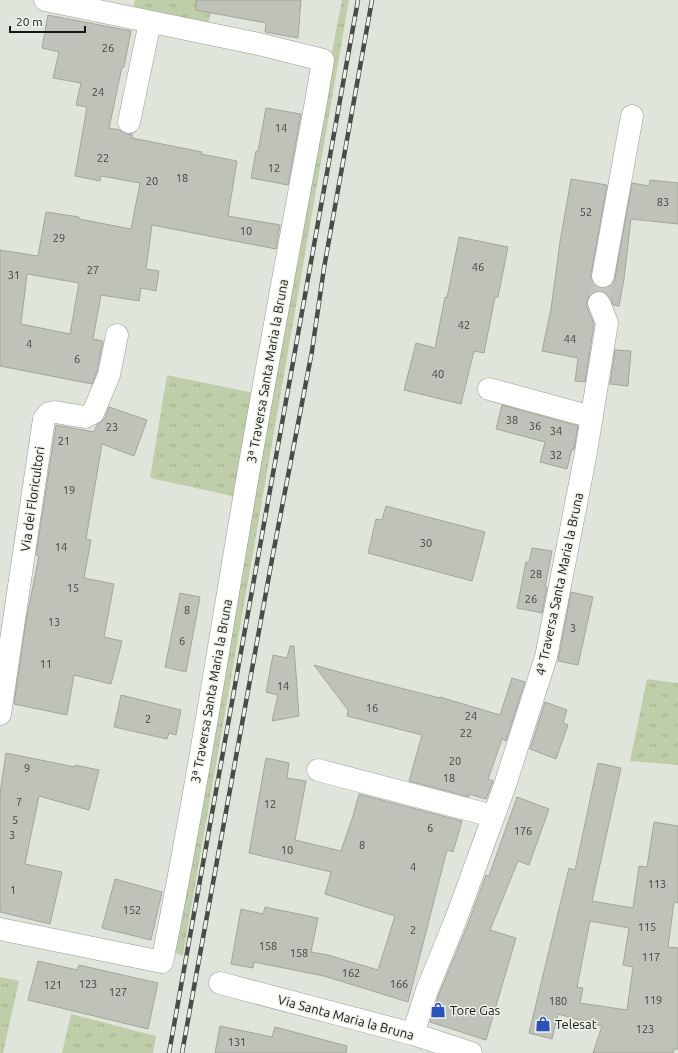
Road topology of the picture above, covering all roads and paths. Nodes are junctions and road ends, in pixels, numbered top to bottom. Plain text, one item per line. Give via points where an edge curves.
1 (45, 0) edge
2 (150, 22) junction
3 (632, 116) dead end
4 (129, 122) dead end
5 (602, 276) tunnel mouth
6 (599, 303) tunnel mouth
7 (117, 335) dead end
8 (489, 389) dead end
9 (592, 417) junction
10 (0, 714) edge
11 (318, 770) dead end
12 (493, 816) junction
13 (0, 929) edge
14 (220, 983) dead end
15 (413, 1034) junction
16 (471, 1053) edge

1 - 2 street, 3ª Traversa Santa Maria la Bruna
2 - 4 street
2 - 13 street, 3ª Traversa Santa Maria la Bruna via 323,60 162,962
3 - 5 street
6 - 9 street, 4ª Traversa Santa Maria la Bruna via 607,323
7 - 10 street, Via dei Floricultori via 108,375 93,413 85,416 49,412 44,419
8 - 9 street
9 - 12 street, 4ª Traversa Santa Maria la Bruna via 546,657
11 - 12 street
12 - 15 street, 4ª Traversa Santa Maria la Bruna via 427,990
14 - 15 street, Via Santa Maria la Bruna
15 - 16 street, Via Santa Maria la Bruna

